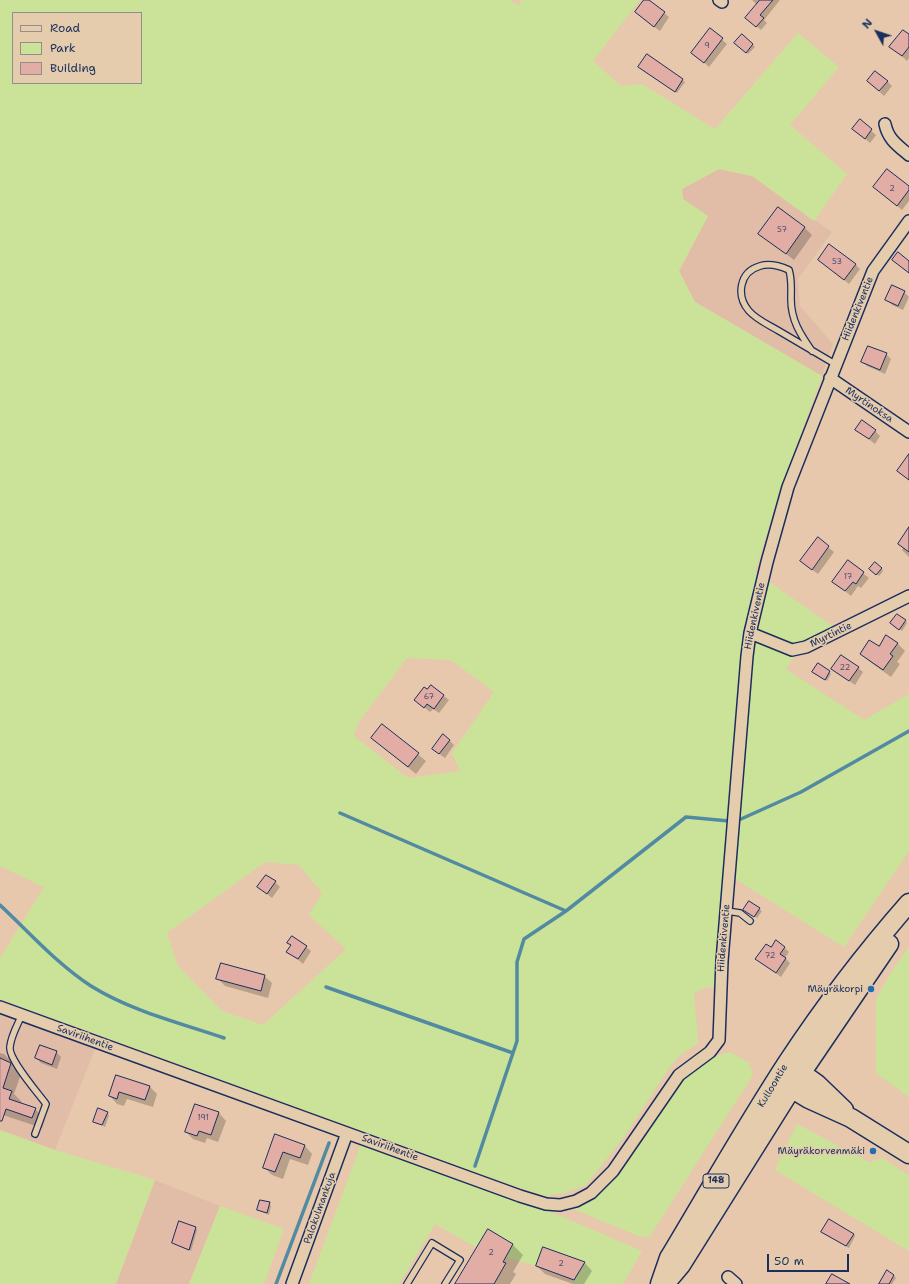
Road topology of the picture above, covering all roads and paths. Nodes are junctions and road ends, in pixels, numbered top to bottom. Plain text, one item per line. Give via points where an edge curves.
1 (885, 124) dead end
2 (909, 155) edge
3 (909, 220) edge
4 (812, 351) junction
5 (835, 364) junction
6 (830, 378) junction
7 (909, 432) edge
8 (909, 596) edge
9 (750, 633) junction
10 (909, 903) edge
11 (909, 909) edge
12 (727, 911) junction
13 (750, 922) dead end
14 (0, 1006) edge
15 (22, 1014) junction
16 (719, 1040) joint
17 (787, 1063) junction
18 (802, 1072) junction
19 (784, 1084) junction
20 (852, 1118) junction
21 (347, 1133) junction
22 (35, 1134) dead end
23 (909, 1154) edge
24 (292, 1284) edge
25 (407, 1284) edge
26 (445, 1284) edge
27 (660, 1284) edge
28 (666, 1284) edge

1 - 2 street via 892,141
3 - 5 street, Hiidenkiventie via 873,271
4 - 4 lane via 750,312 743,304 740,294 742,284 746,276 759,266 777,265 789,270 792,279 792,315 798,331
4 - 5 lane
5 - 6 street, Hiidenkiventie
6 - 7 street, Myrtinoksa
6 - 9 street, Hiidenkiventie via 788,487
8 - 9 street, Myrtintie via 806,647 792,650
9 - 12 street, Hiidenkiventie
10 - 17 main road, Kulloontie / 148 via 885,931
11 - 18 main road, Kulloontie / 148
12 - 13 lane via 740,913
12 - 16 street, Hiidenkiventie
14 - 15 street, Saviriihentie
15 - 21 street, Saviriihentie
15 - 22 lane via 9,1047 10,1053 46,1104
16 - 21 street, Saviriihentie via 710,1052 679,1075 613,1171 591,1193 571,1203 546,1204 520,1196
17 - 18 main road
17 - 19 main road, Kulloontie / 148
18 - 19 main road, Kulloontie / 148
18 - 20 main road
19 - 20 main road via 809,1099
19 - 27 main road, Kulloontie / 148 via 669,1258
19 - 28 main road, Kulloontie / 148 via 681,1265
20 - 23 main road
21 - 24 street, Palokulmankuja
25 - 26 lane via 432,1243 460,1260

